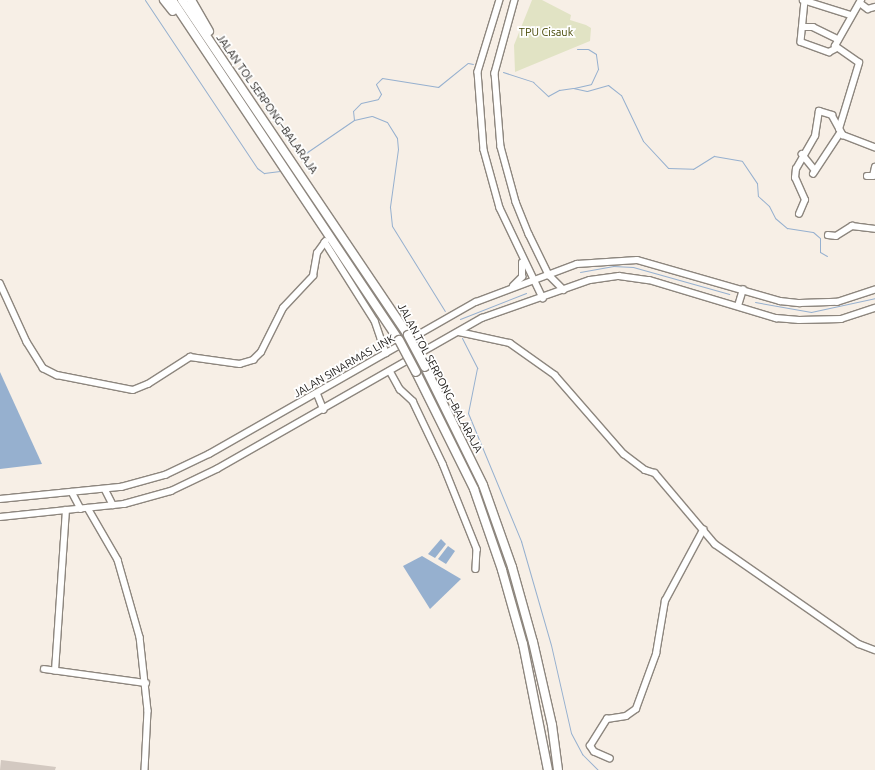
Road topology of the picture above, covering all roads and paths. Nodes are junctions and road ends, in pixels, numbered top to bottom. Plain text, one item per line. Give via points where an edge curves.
1 (164, 0) edge
2 (172, 0) edge
3 (182, 0) edge
4 (191, 0) edge
5 (500, 0) edge
6 (515, 0) edge
7 (804, 0) edge
8 (860, 1) edge
9 (875, 7) edge
10 (851, 15) junction
11 (802, 27) junction
12 (838, 39) junction
13 (203, 46) junction
14 (835, 49) junction
15 (236, 79) junction
16 (840, 131) junction
17 (875, 147) edge
18 (802, 154) junction
19 (875, 167) edge
20 (867, 176) dead end
21 (799, 214) dead end
22 (875, 229) edge
23 (828, 235) dead end
24 (520, 256) junction
25 (549, 276) junction
26 (533, 282) junction
27 (0, 283) edge
28 (508, 290) junction
29 (564, 290) junction
30 (743, 290) junction
31 (875, 290) edge
32 (543, 298) junction
33 (738, 306) junction
34 (875, 308) edge
35 (458, 332) junction
36 (386, 353) junction
37 (390, 371) junction
38 (317, 393) junction
39 (324, 410) junction
40 (104, 489) junction
41 (72, 492) junction
42 (0, 499) edge
43 (113, 505) junction
44 (88, 508) junction
45 (81, 509) junction
46 (66, 510) junction
47 (0, 516) edge
48 (703, 530) junction
49 (476, 569) dead end
50 (875, 650) edge
51 (44, 669) dead end
52 (55, 671) junction
53 (146, 683) junction
54 (610, 758) dead end
55 (145, 770) edge
56 (548, 770) edge
57 (558, 770) edge

1 - 13 highway
2 - 13 highway, JALAN TOL SERPONG–BALARAJA
3 - 15 highway, JALAN TOL SERPONG–BALARAJA
4 - 15 highway
5 - 24 street via 478,72 480,120 491,180
6 - 25 street via 495,73 497,118 516,202
7 - 10 street
7 - 11 street
8 - 9 street via 868,9
8 - 10 street
10 - 12 street
11 - 12 street via 813,27
11 - 14 street via 802,43 829,52
12 - 14 street
13 - 56 highway, JALAN TOL SERPONG–BALARAJA, bridge via 399,340 474,489 502,570 523,644
14 - 16 street via 859,63
15 - 57 highway, JALAN TOL SERPONG–BALARAJA, bridge via 408,335 483,485 512,567 533,642 552,725
16 - 17 street
16 - 18 street via 814,172
16 - 18 street via 832,115 819,111 815,136
18 - 21 street via 795,174 806,200
19 - 20 street via 873,176
22 - 23 street via 852,226 836,236
24 - 26 street
24 - 28 street via 522,277
25 - 26 street, JALAN SINARMAS LINK
25 - 29 street
25 - 30 street, JALAN SINARMAS LINK via 577,264 637,260
26 - 28 street, JALAN SINARMAS LINK
26 - 32 street
27 - 36 street via 26,342 43,368 56,375 133,390 190,357 240,364 253,360 261,352 283,308 313,276 316,253 325,242 375,321
28 - 36 street, JALAN SINARMAS LINK via 476,302
29 - 32 street
29 - 33 street via 590,280 635,277
30 - 31 street, JALAN SINARMAS LINK via 780,301 822,304
30 - 33 street
32 - 35 street via 495,313
33 - 34 street via 776,318 823,321
35 - 37 street
35 - 48 street via 510,344 555,375 624,454 645,470 655,473
36 - 38 street, JALAN SINARMAS LINK
37 - 39 street
37 - 49 street via 400,389 413,401 450,479 477,549
38 - 39 street
38 - 40 street, JALAN SINARMAS LINK via 185,466 143,481
39 - 43 street via 192,482 148,498
40 - 41 street, JALAN SINARMAS LINK
40 - 43 street
41 - 42 street, JALAN SINARMAS LINK
41 - 45 street
43 - 44 street
44 - 45 street
44 - 53 street via 118,560 140,637
45 - 46 street
46 - 47 street
46 - 52 street
48 - 50 street via 715,544 787,596 859,644
48 - 54 street via 665,601 656,654 636,709 626,716 607,719 590,746 594,752
51 - 52 street
52 - 53 street
53 - 55 street via 148,711

